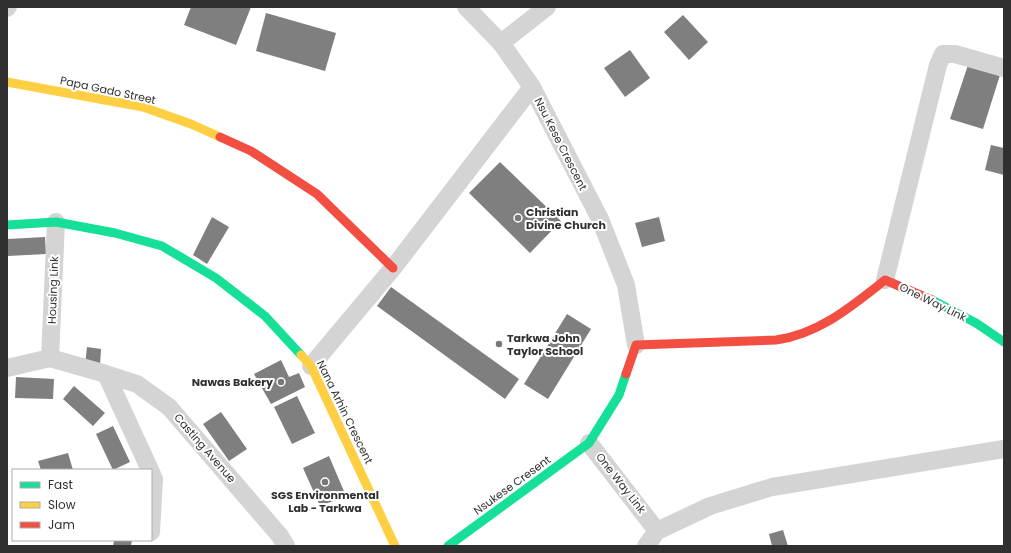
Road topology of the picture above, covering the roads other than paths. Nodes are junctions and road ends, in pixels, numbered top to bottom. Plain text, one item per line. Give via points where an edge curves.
1 (466, 7) edge
2 (547, 7) edge
3 (501, 43) junction
4 (1004, 68) edge
5 (7, 82) edge
6 (532, 87) junction
7 (56, 222) junction
8 (7, 225) edge
9 (393, 268) junction
10 (885, 280) junction
11 (1004, 342) edge
12 (636, 344) junction
13 (50, 358) junction
14 (312, 366) junction
15 (7, 368) edge
16 (106, 374) junction
17 (589, 443) junction
18 (1004, 449) edge
19 (149, 469) edge
20 (152, 475) edge
21 (152, 514) edge
22 (657, 531) junction
23 (280, 543) edge
24 (395, 546) edge
25 (448, 546) edge
26 (646, 546) edge

1 - 3 street, Nsu Kese Crescent
2 - 3 street
3 - 6 street, Nsu Kese Crescent
4 - 10 street via 955,54 943,54 938,65
5 - 9 street, Papa Gado Street via 143,108 192,124 251,151 317,194
6 - 9 street
6 - 12 street, Nsu Kese Crescent via 603,226 626,285
7 - 8 street, Nana Arhin Crescent
7 - 13 street, Housing Link
7 - 14 street, Nana Arhin Crescent via 115,233 162,246 216,278 259,311
9 - 14 street
10 - 11 street, One Way Link via 950,309
10 - 12 street via 849,309 798,335 776,340
12 - 17 street, One Way Link via 619,395
13 - 15 street
13 - 16 street, Casting Avenue
14 - 24 street, Nana Arhin Crescent
16 - 19 street
16 - 23 street, Casting Avenue via 137,384 169,407
17 - 22 street, One Way Link
17 - 25 street, Nsukese Cresent
18 - 22 street via 772,487 710,506
20 - 21 street
22 - 26 street

